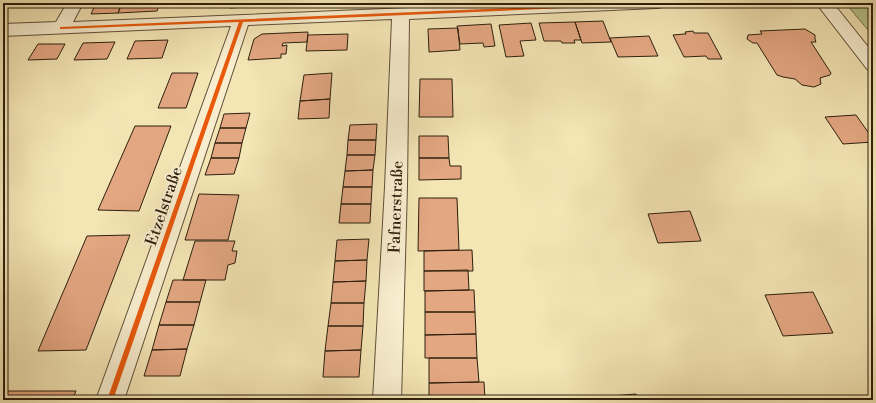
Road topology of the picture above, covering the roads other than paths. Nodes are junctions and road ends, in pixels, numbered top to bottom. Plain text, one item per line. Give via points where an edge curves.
1 (75, 3) edge
2 (656, 3) edge
3 (824, 3) edge
4 (549, 5) edge
5 (401, 14) junction
6 (241, 21) junction
7 (61, 28) junction
8 (3, 30) edge
9 (873, 65) edge
10 (110, 400) edge
11 (387, 400) edge

1 - 7 street
2 - 4 street
3 - 9 street
4 - 5 street
5 - 6 street
5 - 11 street, Fafnerstraße
6 - 7 street
6 - 10 street, Etzelstraße
7 - 8 street

